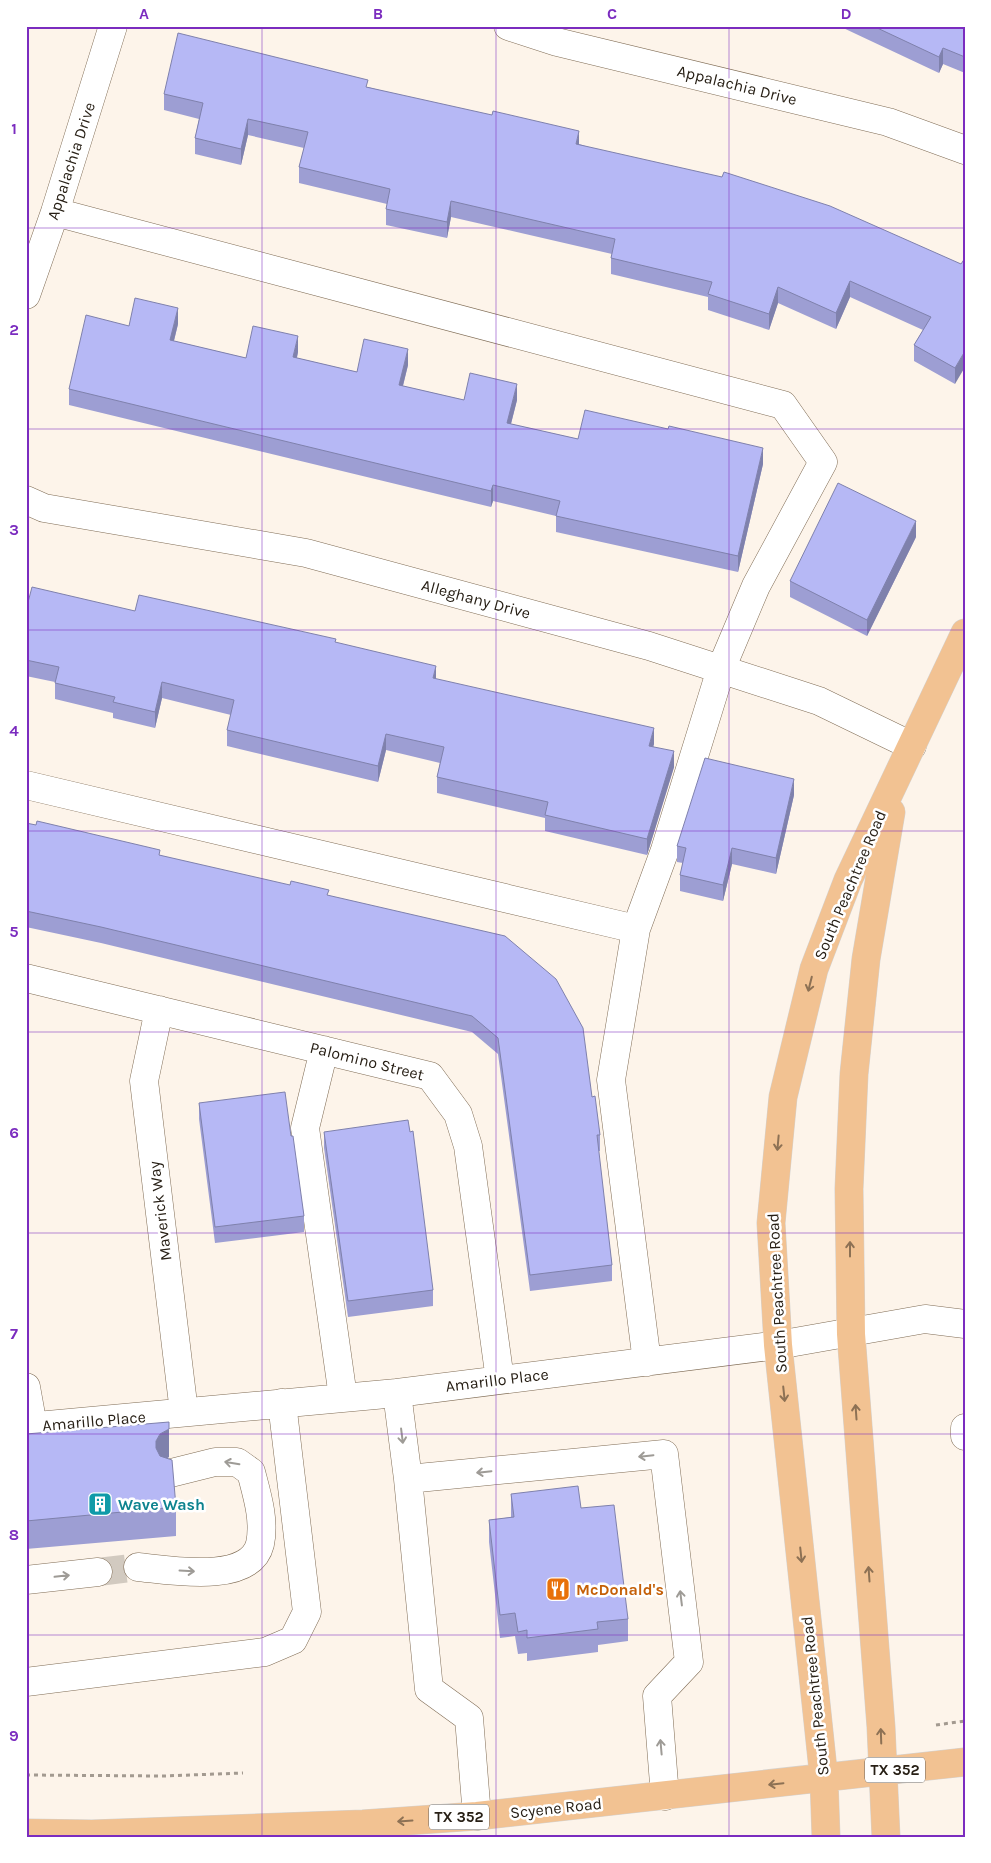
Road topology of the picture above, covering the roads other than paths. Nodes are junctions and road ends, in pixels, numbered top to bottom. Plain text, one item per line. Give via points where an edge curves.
1 (113, 26) edge
2 (508, 26) edge
3 (965, 150) edge
4 (55, 212) junction
5 (26, 294) edge
6 (26, 500) edge
7 (965, 633) edge
8 (721, 669) junction
9 (912, 746) junction
10 (896, 778) junction
11 (26, 785) edge
12 (636, 929) junction
13 (26, 978) edge
14 (159, 1010) junction
15 (324, 1050) junction
16 (965, 1324) edge
17 (850, 1334) junction
18 (778, 1345) junction
19 (647, 1362) junction
20 (500, 1380) junction
21 (26, 1387) edge
22 (397, 1393) junction
23 (344, 1397) junction
24 (282, 1404) junction
25 (184, 1412) junction
26 (29, 1427) edge
27 (965, 1428) edge
28 (965, 1436) edge
29 (171, 1473) edge
30 (408, 1479) junction
31 (138, 1568) tunnel mouth
32 (98, 1572) tunnel mouth
33 (26, 1580) edge
34 (26, 1682) edge
35 (965, 1762) edge
36 (882, 1772) junction
37 (824, 1779) junction
38 (665, 1796) junction
39 (477, 1816) junction
40 (26, 1833) edge
41 (826, 1837) edge
42 (886, 1837) edge

1 - 4 street, Appalachia Drive
2 - 3 street, Appalachia Drive via 557,42 888,122
4 - 5 street, Appalachia Drive
4 - 8 street via 782,405 823,462 756,586
6 - 8 street, Alleghany Drive via 44,508 306,552 649,646
7 - 9 main road, South Peachtree Road
8 - 9 street, Alleghany Drive via 819,701
8 - 12 street via 665,850
9 - 10 main road, South Peachtree Road
17 -> 10 main road via 849,1189 854,1074 866,959
10 -> 18 main road, South Peachtree Road via 848,880 814,969 783,1097 771,1223
11 - 12 street
12 - 19 street via 611,1080
13 - 14 street, Palomino Street
14 - 15 street, Palomino Street
14 - 25 street, Maverick Way via 144,1081
15 - 20 street, Palomino Street via 430,1076 458,1114 468,1146
15 - 23 street via 305,1128
16 - 17 street, Amarillo Place via 925,1320
17 - 18 street, Amarillo Place
36 -> 17 main road
18 - 19 street, Amarillo Place
18 -> 37 main road, South Peachtree Road
19 - 20 street, Amarillo Place
20 - 22 street, Amarillo Place
21 - 26 street
22 - 23 street, Amarillo Place
22 -> 30 street
23 - 24 street, Amarillo Place
24 - 25 street, Amarillo Place
24 - 34 street via 306,1612 293,1640 265,1652
25 - 26 street, Amarillo Place
27 - 28 street
31 -> 29 street via 228,1571 247,1562 260,1545 261,1511 251,1472 237,1462 215,1462
38 -> 30 street via 657,1696 689,1662 664,1454
30 - 39 street via 429,1688 469,1718
33 -> 32 street
35 - 36 main road, Scyene Road / TX 352
36 - 37 main road, Scyene Road / TX 352
36 - 42 main road
37 -> 38 main road, Scyene Road / TX 352
37 - 41 main road, South Peachtree Road
38 - 39 main road, Scyene Road / TX 352
39 -> 40 main road, Scyene Road / TX 352 via 344,1825 92,1834

